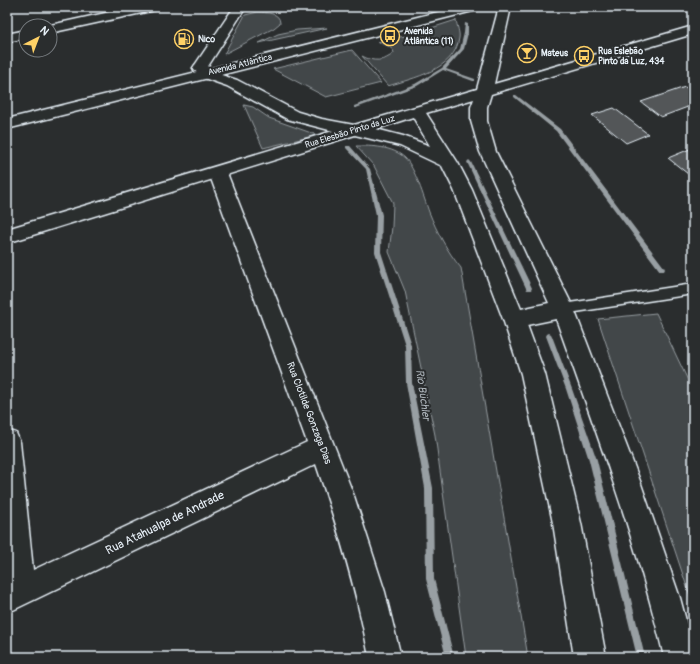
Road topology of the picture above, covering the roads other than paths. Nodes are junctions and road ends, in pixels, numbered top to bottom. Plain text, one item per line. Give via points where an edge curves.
1 (151, 7) edge
2 (240, 7) edge
3 (444, 7) edge
4 (473, 7) edge
5 (504, 7) edge
6 (58, 26) edge
7 (693, 30) edge
8 (18, 36) edge
9 (7, 38) edge
10 (202, 71) junction
11 (484, 92) junction
12 (418, 111) junction
13 (7, 115) edge
14 (7, 124) edge
15 (354, 131) junction
16 (449, 163) junction
17 (218, 173) junction
18 (7, 236) edge
19 (693, 289) edge
20 (563, 309) junction
21 (514, 319) junction
22 (7, 442) edge
23 (322, 448) junction
24 (14, 594) edge
25 (385, 657) edge
26 (590, 657) edge
27 (680, 657) edge

1 - 6 street
2 - 10 street
3 - 10 street, Avenida Atlântica
4 - 10 street, Avenida Atlântica
5 - 11 street
7 - 11 street, Rua Elesbão Pinto da Luz
8 - 9 street
10 - 13 street, Avenida Atlântica
10 - 14 street, Avenida Atlântica
10 - 15 street via 230,82 286,113
11 - 12 street, Rua Elesbão Pinto da Luz
11 - 20 street via 478,121 488,152
12 - 15 street, Rua Elesbão Pinto da Luz
12 - 16 street
15 - 16 street via 404,141
15 - 17 street, Rua Elesbão Pinto da Luz
16 - 21 street via 482,233
17 - 18 street, Rua Elesbão Pinto da Luz
17 - 23 street, Rua Clotilde Gonzaga Dias
19 - 20 lane
20 - 21 street
20 - 27 street via 627,481 665,598
21 - 26 street via 533,374 567,523
22 - 24 street
23 - 24 street, Rua Atahualpa de Andrade
23 - 25 street, Rua Clotilde Gonzaga Dias via 378,618

